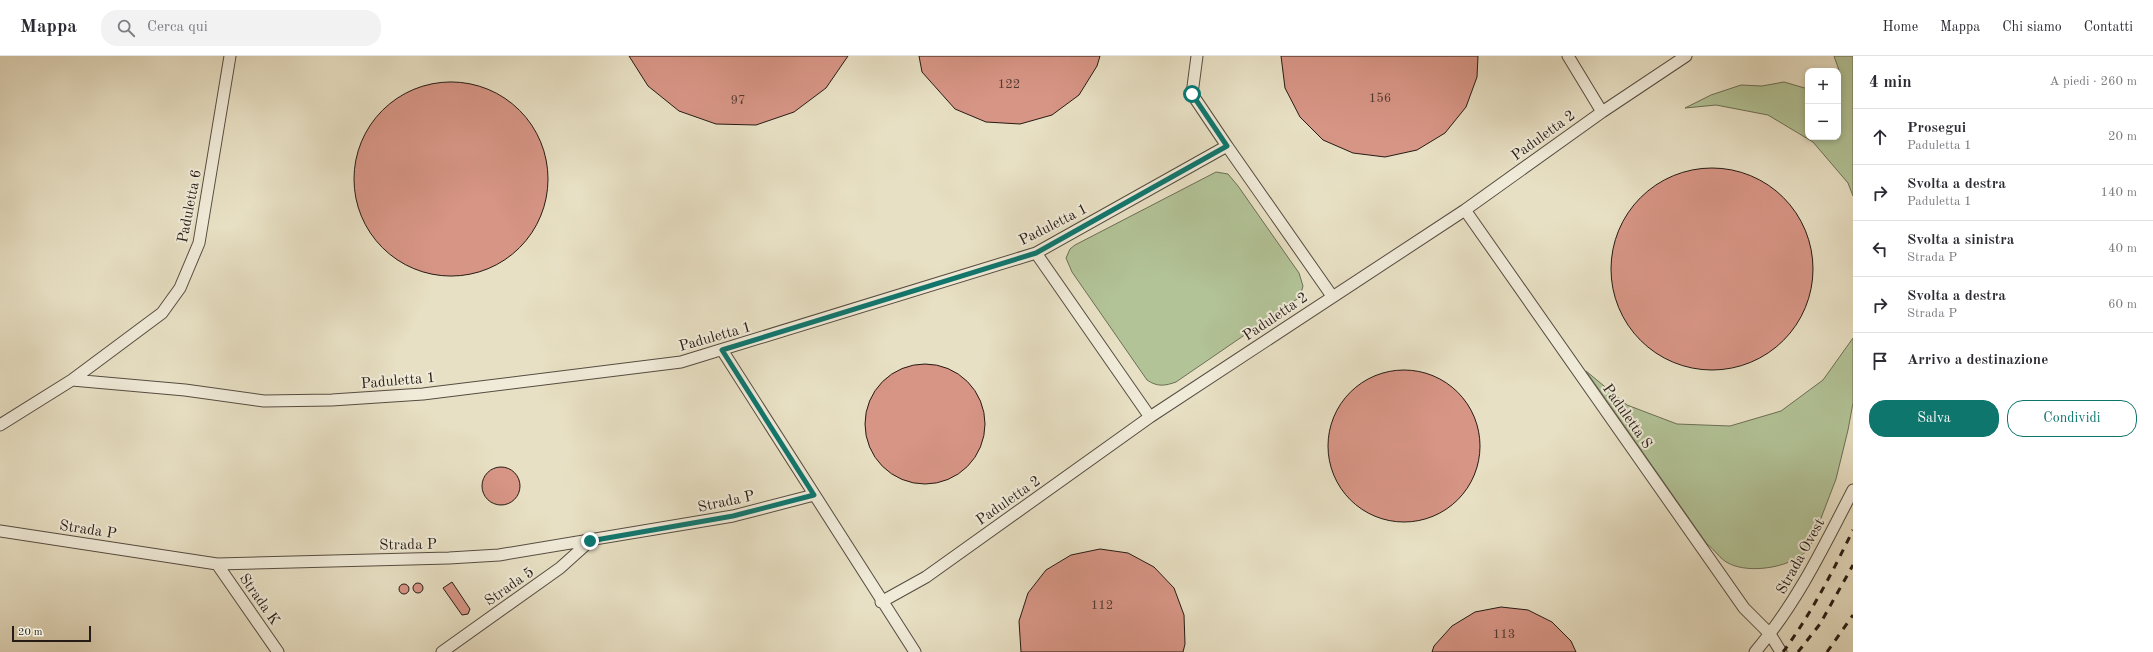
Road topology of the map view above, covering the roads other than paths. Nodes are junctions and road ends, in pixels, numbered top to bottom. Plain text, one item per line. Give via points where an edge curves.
1 (230, 56) edge
2 (1197, 56) edge
3 (1568, 56) edge
4 (1686, 56) edge
5 (1602, 112) junction
6 (1227, 146) junction
7 (1465, 210) junction
8 (1036, 253) junction
9 (1332, 296) junction
10 (722, 350) junction
11 (72, 380) junction
12 (1150, 417) junction
13 (0, 425) edge
14 (1853, 490) edge
15 (814, 495) junction
16 (0, 531) edge
17 (590, 541) junction
18 (217, 564) junction
19 (881, 602) junction
20 (1770, 634) junction
21 (278, 652) edge
22 (442, 652) edge
23 (914, 652) edge
24 (1755, 652) edge
25 (1781, 652) edge

1 - 11 lane, Paduletta 6 via 199,243 180,288 162,313
2 - 6 lane via 1192,94
3 - 5 lane
4 - 5 lane, Paduletta 2
5 - 7 lane, Paduletta 2
6 - 8 lane, Paduletta 1
6 - 9 lane
7 - 9 lane, Paduletta 2
7 - 20 lane, Paduletta S via 1744,608
8 - 10 lane, Paduletta 1
8 - 12 lane
9 - 12 lane, Paduletta 2
10 - 11 lane, Paduletta 1 via 681,362 423,394 332,400 264,401 185,390
10 - 15 lane
11 - 13 lane, Paduletta 6
12 - 19 lane, Paduletta 2 via 926,577
14 - 20 lane, Strada Ovest via 1808,578
15 - 17 lane, Strada P via 733,516
15 - 19 lane
16 - 18 lane, Strada P
17 - 18 lane, Strada P via 499,554 449,558
17 - 22 lane, Strada 5 via 560,568
18 - 21 lane, Strada K
19 - 23 lane
20 - 24 lane, Strada Ovest
20 - 25 lane, Paduletta S

